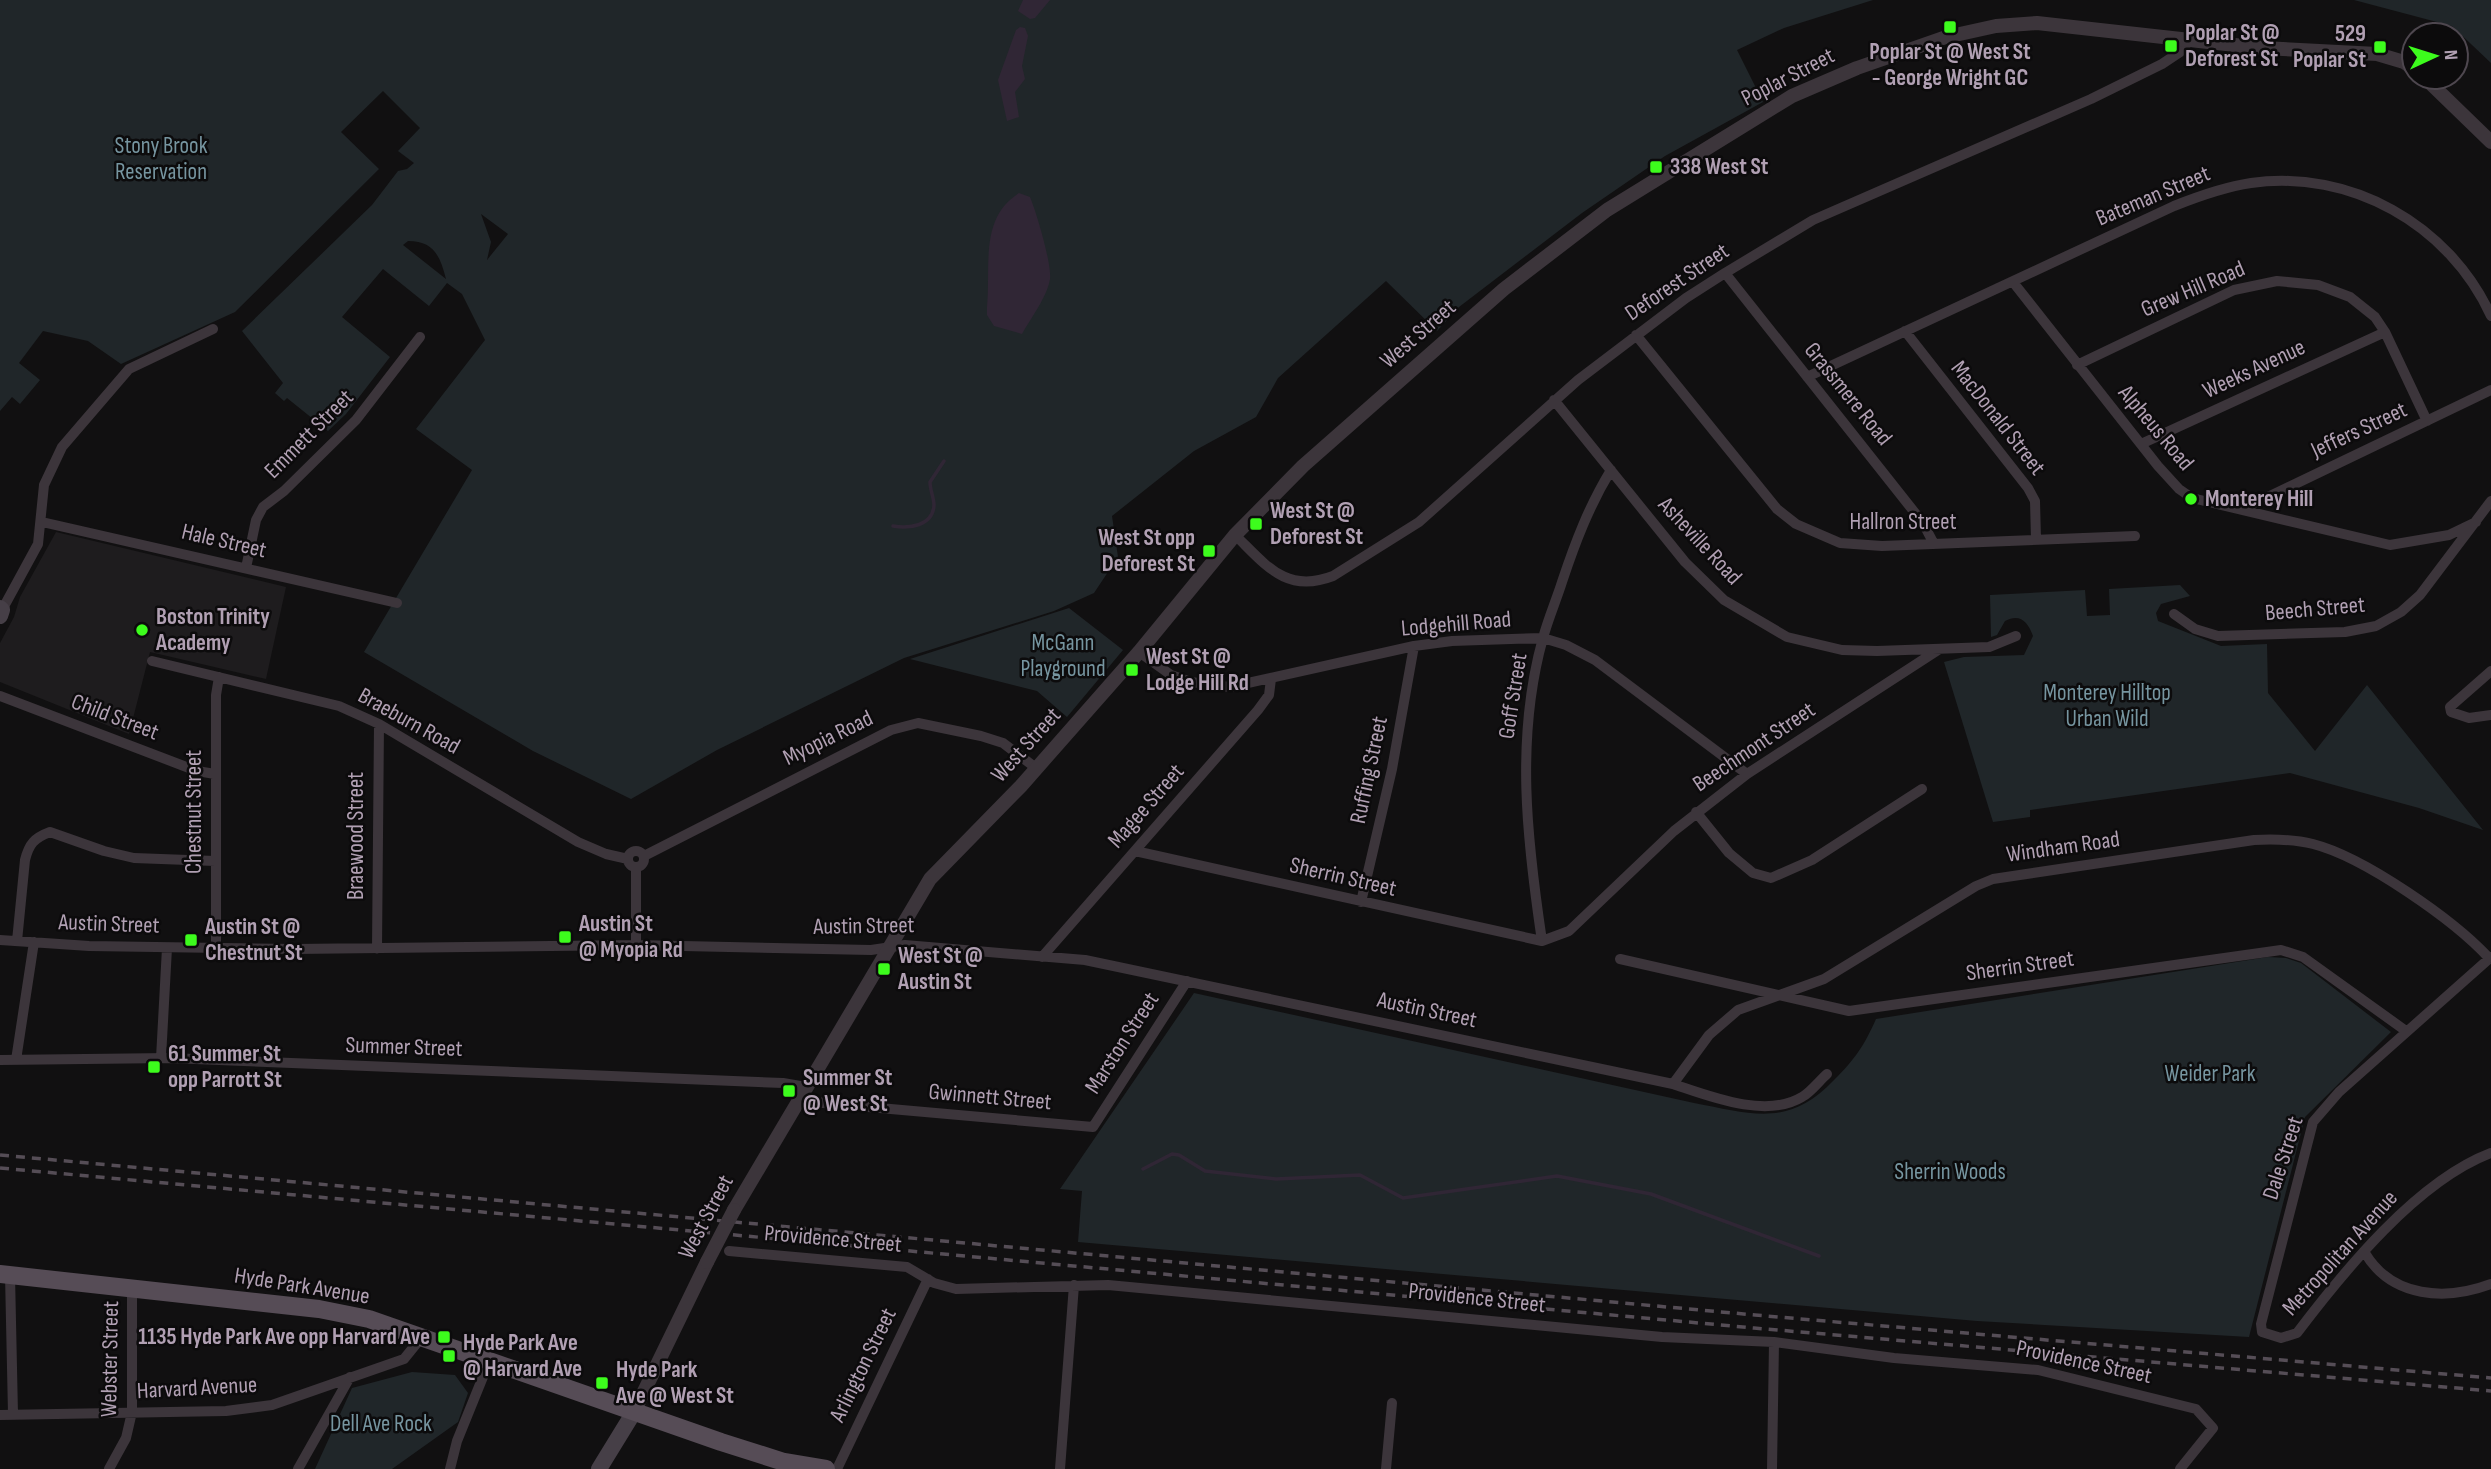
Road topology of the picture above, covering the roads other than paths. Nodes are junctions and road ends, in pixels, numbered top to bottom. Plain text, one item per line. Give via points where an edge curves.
1 (2191, 39) junction
2 (2400, 61) edge
3 (2438, 91) edge
4 (1719, 138) joint
5 (2491, 142) edge
6 (1725, 273) junction
7 (2013, 282) junction
8 (2491, 316) edge
9 (213, 329) dead end
10 (1905, 331) junction
11 (2385, 332) junction
12 (1636, 335) junction
13 (420, 337) dead end
14 (2077, 365) junction
15 (1807, 377) junction
16 (2491, 390) edge
17 (1554, 400) junction
18 (2427, 421) junction
19 (2141, 444) junction
20 (1611, 470) junction
21 (2491, 501) edge
22 (2245, 508) junction
23 (42, 522) junction
24 (2476, 522) junction
25 (1235, 535) junction
26 (2135, 536) dead end
27 (2036, 539) junction
28 (1934, 544) junction
29 (246, 568) junction
30 (397, 603) dead end
31 (1, 611) edge
32 (2174, 614) dead end
33 (2016, 636) dead end
34 (1543, 638) junction
35 (1414, 646) junction
36 (1940, 650) junction
37 (1139, 652) junction
38 (152, 661) dead end
39 (2491, 671) edge
40 (219, 677) junction
41 (1271, 679) junction
42 (0, 696) edge
43 (2491, 715) edge
44 (379, 724) junction
45 (1037, 768) junction
46 (215, 774) junction
47 (1747, 774) junction
48 (1922, 789) dead end
49 (1696, 812) junction
50 (1135, 851) junction
51 (215, 860) junction
52 (632, 863) junction
53 (1362, 902) junction
54 (0, 940) edge
55 (17, 941) junction
56 (1542, 941) junction
57 (34, 942) junction
58 (636, 945) junction
59 (167, 948) junction
60 (216, 948) junction
61 (377, 948) junction
62 (889, 948) junction
63 (1042, 957) junction
64 (2490, 957) edge
65 (1620, 959) dead end
66 (1187, 981) junction
67 (1777, 996) junction
68 (2406, 1031) junction
69 (161, 1058) junction
70 (0, 1060) edge
71 (16, 1060) junction
72 (1827, 1074) dead end
73 (1673, 1084) junction
74 (803, 1093) junction
75 (1093, 1127) joint
76 (2491, 1153) edge
77 (729, 1251) dead end
78 (2365, 1253) junction
79 (5, 1274) edge
80 (928, 1279) junction
81 (2491, 1284) edge
82 (1074, 1285) junction
83 (132, 1287) junction
84 (2291, 1337) joint
85 (421, 1338) junction
86 (1774, 1342) junction
87 (489, 1362) junction
88 (350, 1377) junction
89 (1392, 1403) dead end
90 (132, 1412) junction
91 (634, 1412) junction
92 (13, 1414) junction
93 (0, 1415) edge
94 (110, 1469) edge
95 (298, 1469) edge
96 (450, 1469) edge
97 (599, 1469) edge
98 (826, 1469) edge
99 (837, 1469) edge
100 (1060, 1469) edge
101 (1386, 1469) edge
102 (1772, 1469) edge
103 (2180, 1469) edge

1 - 2 street, Poplar Street via 2377,54
1 - 4 street, Poplar Street via 2037,23 1996,26 1947,37 1857,68 1792,96
1 - 6 street, Deforest Street via 2162,64 1813,220
3 - 5 street
4 - 25 street, West Street via 1607,210 1504,289 1313,457
6 - 12 street, Deforest Street
6 - 15 street, Grassmere Road
7 - 8 street, Bateman Street via 2217,190 2287,182 2374,199 2411,219 2467,277
7 - 10 street, Bateman Street
7 - 14 street, Alpheus Road
9 - 23 street via 135,366 116,382 53,462 43,494
10 - 15 street, Bateman Street
10 - 27 street, MacDonald Street via 2028,488 2035,501
11 - 14 street, Grew Hill Road via 2375,317 2350,297 2318,285 2277,281 2234,290
11 - 18 street, Grew Hill Road
11 - 19 street, Weeks Avenue
12 - 17 street, Deforest Street
12 - 28 street, Hallron Street via 1777,509 1796,524 1840,543
13 - 29 street, Emmett Street via 356,420 263,507
14 - 19 street, Alpheus Road
15 - 28 street, Grassmere Road via 1923,523
16 - 18 street, Jeffers Street
17 - 20 street, Asheville Road
17 - 25 street, Deforest Street via 1419,522 1333,576 1309,582 1281,578
18 - 22 street, Jeffers Street
19 - 22 street, Alpheus Road via 2192,498
20 - 34 street, Goff Street via 1591,503
20 - 36 street, Asheville Road via 1685,562 1749,617 1787,637 1823,647
21 - 24 street, Beech Street
22 - 24 street, Alpheus Road via 2390,545 2449,535
23 - 29 street, Hale Street
23 - 31 street via 38,544
24 - 32 street, Beech Street via 2420,595 2376,626 2345,632 2222,636 2195,629
25 - 37 street, West Street
26 - 27 street, Hallron Street
27 - 28 street, Hallron Street
29 - 30 street, Hale Street
33 - 36 street, Beechmont Street via 1994,646
34 - 35 street, Lodgehill Road
34 - 47 street, Lodgehill Road via 1595,660
34 - 56 street, Goff Street via 1525,756 1529,848
35 - 41 street, Lodgehill Road
35 - 53 street, Ruffing Street
36 - 47 street, Beechmont Street
37 - 41 street, Lodgehill Road via 1171,675 1191,682 1230,687
37 - 45 street, West Street
38 - 40 street, Braeburn Road
39 - 43 street via 2450,707 2461,718
40 - 44 street, Braeburn Road via 339,706
40 - 46 street, Chestnut Street
41 - 50 street, Magee Street via 1269,695 1258,710
42 - 46 street, Child Street
44 - 52 street, Braeburn Road via 578,842
44 - 61 street, Braewood Street
45 - 52 street, Myopia Road via 1003,743 918,723 891,730 643,856 633,852
45 - 62 street, West Street via 930,879
46 - 51 street, Chestnut Street
47 - 49 street, Beechmont Street
48 - 49 street via 1812,860 1771,878 1753,873 1729,853
49 - 56 street, Beechmont Street via 1569,931
50 - 53 street, Sherrin Street
50 - 63 street, Magee Street
51 - 55 street via 134,858 50,832 38,836 25,860
51 - 60 street, Chestnut Street
52 - 58 street
53 - 56 street, Sherrin Street
54 - 55 street, Austin Street
55 - 57 street, Austin Street
57 - 59 street, Austin Street
57 - 71 street
58 - 61 street, Austin Street
58 - 62 street, Austin Street
59 - 60 street, Austin Street
59 - 69 street
60 - 61 street, Austin Street
62 - 63 street, Austin Street
62 - 74 street, West Street
63 - 66 street, Austin Street via 1108,963
64 - 67 street, Windham Road via 2356,862 2312,844 2254,840 1993,879 1836,973
64 - 68 street, Dale Street
65 - 67 street, Sherrin Street
66 - 73 street, Austin Street
66 - 75 street, Marston Street
67 - 68 street, Sherrin Street via 1856,1011 2281,950 2304,957
67 - 73 street, Windham Road via 1729,1017 1695,1052
68 - 84 street, Dale Street via 2323,1107 2309,1130 2261,1324 2262,1332 2270,1336
69 - 71 street, Summer Street
69 - 74 street, Summer Street via 783,1083
70 - 71 street, Summer Street
72 - 73 street, Austin Street via 1803,1097 1778,1106 1741,1103
74 - 75 street, Gwinnett Street via 823,1103
74 - 91 street, West Street, bridge via 734,1210
76 - 78 street, Metropolitan Avenue via 2423,1195 2388,1225
77 - 80 street, Providence Street via 901,1266
78 - 81 street via 2376,1271 2410,1290 2462,1293
78 - 84 street, Metropolitan Avenue
79 - 83 main road, Hyde Park Avenue
79 - 92 street
80 - 82 street, Providence Street via 963,1289
80 - 99 street, Arlington Street
82 - 86 street, Providence Street via 1366,1307 1649,1336
82 - 100 street
83 - 85 main road, Hyde Park Avenue via 319,1308 369,1319
83 - 90 street, Webster Street
85 - 87 main road, Hyde Park Avenue
85 - 88 street, Harvard Avenue via 404,1359
86 - 102 street
86 - 103 street, Providence Street via 2038,1370 2196,1409 2213,1428
87 - 91 main road, Hyde Park Avenue
87 - 96 street
88 - 90 street, Harvard Avenue via 272,1405 226,1411
88 - 95 street
89 - 101 street
90 - 92 street, Harvard Avenue
90 - 94 street, Webster Street via 126,1438
91 - 97 main road, West Street
91 - 98 main road, Hyde Park Avenue via 784,1462
92 - 93 street, Harvard Avenue

